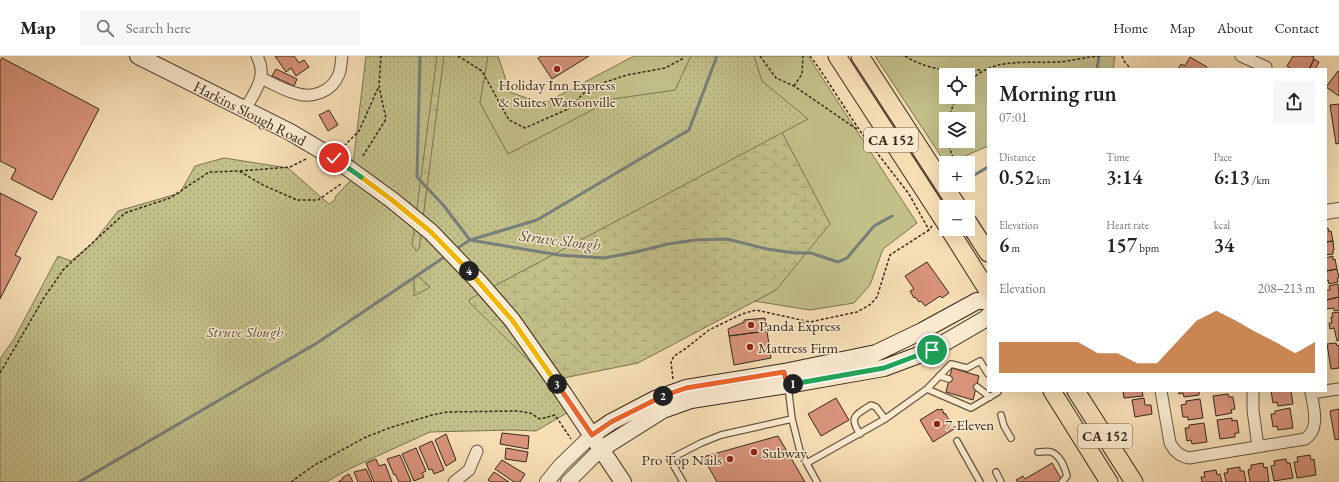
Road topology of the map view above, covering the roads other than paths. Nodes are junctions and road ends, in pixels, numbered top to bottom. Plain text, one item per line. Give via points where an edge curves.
1 (138, 56) edge
2 (257, 56) edge
3 (342, 56) edge
4 (837, 56) edge
5 (860, 56) edge
6 (1241, 56) edge
7 (1268, 64) edge
8 (261, 78) junction
9 (246, 109) junction
10 (953, 200) edge
11 (1339, 210) edge
12 (1327, 212) edge
13 (939, 213) edge
14 (975, 233) edge
15 (953, 236) edge
16 (987, 251) edge
17 (987, 289) edge
18 (987, 301) edge
19 (987, 318) edge
20 (987, 372) edge
21 (939, 376) junction
22 (786, 378) junction
23 (949, 379) dead end
24 (976, 387) dead end
25 (927, 389) junction
26 (1339, 389) edge
27 (1327, 390) edge
28 (998, 392) edge
29 (1053, 392) edge
30 (1077, 392) edge
31 (1161, 392) edge
32 (1253, 392) edge
33 (1311, 392) edge
34 (990, 397) junction
35 (1001, 415) dead end
36 (792, 419) junction
37 (885, 419) junction
38 (590, 433) junction
39 (860, 434) junction
40 (1011, 438) dead end
41 (957, 441) dead end
42 (1258, 447) junction
43 (601, 449) junction
44 (477, 451) dead end
45 (1038, 452) dead end
46 (807, 463) junction
47 (996, 472) dead end
48 (454, 482) edge
49 (547, 482) edge
50 (568, 482) edge
51 (623, 482) edge
52 (684, 482) edge
53 (817, 482) edge
54 (980, 482) edge
55 (1001, 482) edge
56 (1062, 482) edge
57 (1109, 482) edge
58 (1134, 482) edge

1 - 9 main road, Harkins Slough Road
2 - 8 street via 262,68
3 - 8 street via 336,78 329,87 316,94 294,93
4 - 13 main road, CA 152
5 - 10 main road, CA 152
6 - 7 street
8 - 9 street
9 - 38 main road, Harkins Slough Road, bridge via 290,132 339,152 431,232 512,320
11 - 12 street
14 - 16 main road
15 - 17 main road
18 - 22 main road via 977,301 876,353
19 - 22 main road via 932,350 884,368
20 - 21 lane via 980,361 967,368 951,364
21 - 23 lane
21 - 25 lane
22 - 36 lane
22 - 38 main road via 686,388 655,399
22 - 43 main road via 691,400 663,410
24 - 34 lane
25 - 34 lane via 972,408
25 - 37 lane
26 - 27 street
28 - 34 lane
29 - 57 main road, CA 152
30 - 58 main road, CA 152
31 - 42 street via 1170,443 1183,457
32 - 42 street via 1252,410
33 - 42 street via 1314,420 1313,430 1308,437
35 - 40 lane
36 - 46 lane via 800,451
36 - 52 lane via 721,435 670,459
37 - 39 lane
37 - 39 lane via 876,407 871,405 854,418 854,424
38 - 43 main road, Harkins Slough Road
38 - 49 street
39 - 46 lane
41 - 54 lane
43 - 50 street
43 - 51 main road, Harkins Slough Road
44 - 48 street via 469,470
45 - 56 lane via 1051,452 1059,458 1067,476
46 - 53 lane
47 - 55 lane

